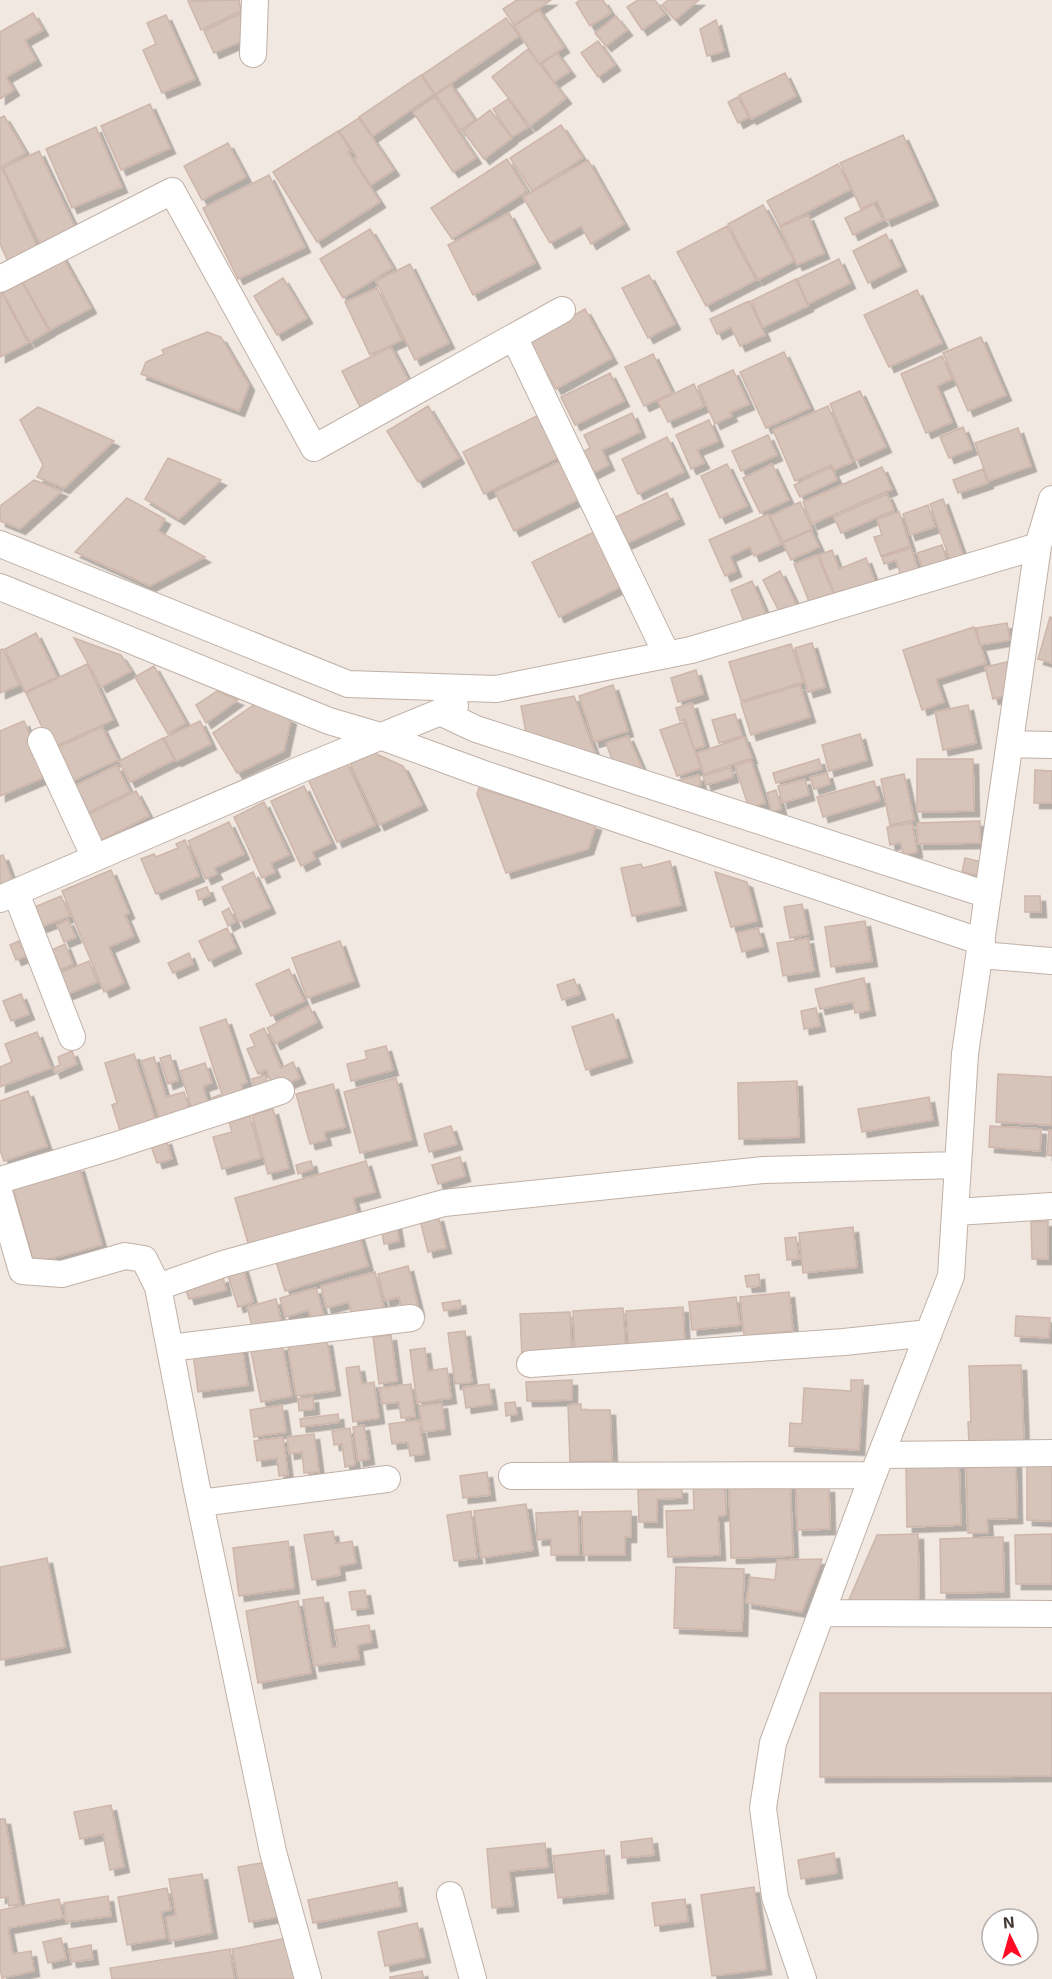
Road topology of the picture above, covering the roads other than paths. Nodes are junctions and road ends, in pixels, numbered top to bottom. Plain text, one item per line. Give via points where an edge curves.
1 (255, 0) edge
2 (253, 54) dead end
3 (0, 279) edge
4 (562, 310) dead end
5 (514, 337) junction
6 (1052, 499) edge
7 (0, 544) edge
8 (1038, 546) junction
9 (0, 587) edge
10 (667, 655) junction
11 (496, 689) junction
12 (440, 712) junction
13 (380, 736) junction
14 (41, 741) dead end
15 (1010, 744) junction
16 (1052, 745) edge
17 (95, 858) junction
18 (988, 895) junction
19 (8, 896) edge
20 (981, 948) junction
21 (1052, 962) edge
22 (72, 1037) dead end
23 (281, 1091) dead end
24 (958, 1165) junction
25 (0, 1180) edge
26 (0, 1196) edge
27 (1052, 1206) edge
28 (955, 1212) junction
29 (158, 1287) junction
30 (411, 1318) dead end
31 (929, 1333) junction
32 (170, 1348) junction
33 (530, 1364) dead end
34 (1052, 1453) edge
35 (878, 1465) junction
36 (512, 1476) dead end
37 (387, 1479) dead end
38 (200, 1503) junction
39 (822, 1614) junction
40 (1052, 1614) edge
41 (450, 1895) dead end
42 (309, 1979) edge
43 (473, 1979) edge
44 (803, 1979) edge

1 - 2 street
3 - 5 street via 172,191 314,448
4 - 5 street
5 - 10 street
6 - 8 street
7 - 11 street via 348,684
8 - 10 street
8 - 15 street
9 - 13 street via 329,721
10 - 11 street
11 - 12 street
12 - 13 street
12 - 18 street via 476,729
13 - 17 street
13 - 20 street
14 - 17 street
15 - 16 street
15 - 18 street
17 - 19 street
18 - 20 street
19 - 22 street
20 - 21 street
20 - 24 street via 965,1053
23 - 25 street
24 - 28 street
24 - 29 street via 764,1170 444,1203 223,1264
26 - 29 street via 22,1271 62,1274 125,1256 144,1258
27 - 28 street
28 - 31 street via 951,1276
29 - 32 street
30 - 32 street
31 - 33 street
31 - 35 street
32 - 38 street
34 - 35 street
35 - 36 street
35 - 39 street
37 - 38 street
38 - 42 street via 273,1852
39 - 40 street
39 - 44 street via 773,1743 764,1808 775,1897
41 - 43 street

